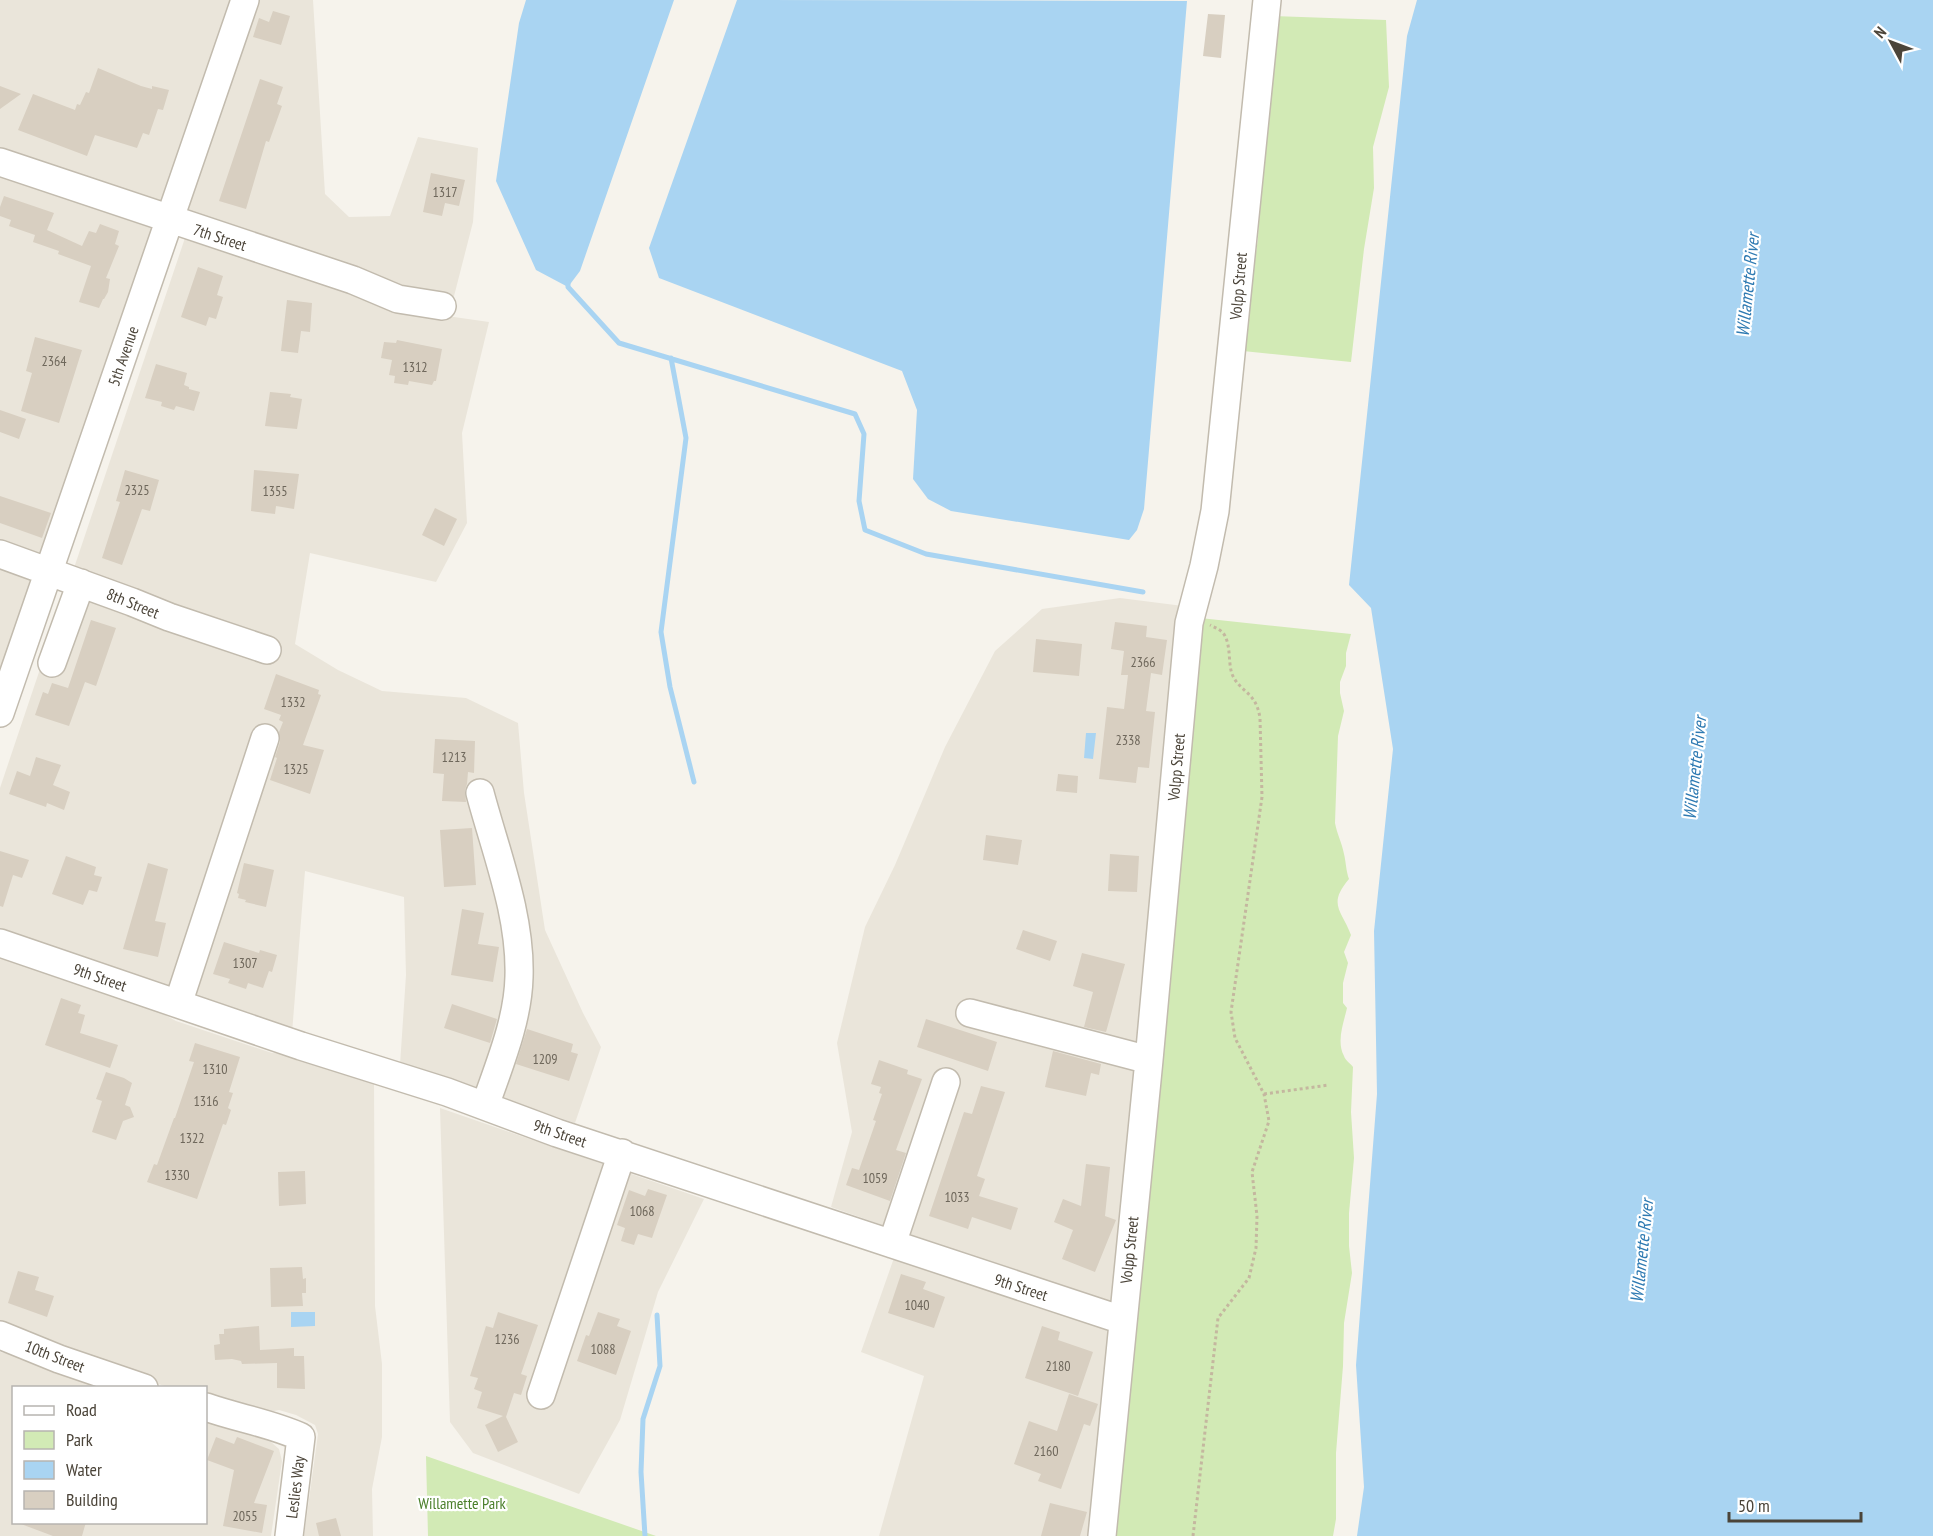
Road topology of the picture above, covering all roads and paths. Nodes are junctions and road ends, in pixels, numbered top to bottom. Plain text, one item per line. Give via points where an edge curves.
1 (245, 0) edge
2 (1267, 0) edge
3 (0, 162) edge
4 (168, 220) junction
5 (442, 306) dead end
6 (0, 554) edge
7 (48, 570) junction
8 (81, 583) junction
9 (1189, 623) junction
10 (267, 650) dead end
11 (52, 663) dead end
12 (0, 713) edge
13 (265, 738) dead end
14 (480, 793) dead end
15 (0, 943) edge
16 (178, 1004) junction
17 (970, 1013) dead end
18 (1149, 1060) junction
19 (946, 1082) dead end
20 (1329, 1085) dead end
21 (1264, 1094) junction
22 (485, 1106) junction
23 (621, 1153) junction
24 (891, 1244) junction
25 (1122, 1320) junction
26 (0, 1335) edge
27 (138, 1386) edge
28 (541, 1395) dead end
29 (207, 1407) edge
30 (289, 1536) edge
31 (1102, 1536) edge
32 (1193, 1536) edge

1 - 4 street, 5th Avenue
2 - 9 street, Volpp Street via 1215,510
3 - 4 street, 7th Street
4 - 5 street, 7th Street via 353,280 398,299
4 - 7 street, 5th Avenue
6 - 7 street, 8th Street
7 - 8 street, 8th Street
7 - 12 street, 5th Avenue
8 - 10 street, 8th Street
8 - 11 street
9 - 18 street, Volpp Street
9 - 21 path via 1218,628 1225,634 1233,674 1251,695 1260,718 1262,797 1231,1012 1235,1038
13 - 16 street
14 - 22 street via 519,940 514,1010
15 - 16 street, 9th Street
16 - 22 street, 9th Street
17 - 18 street
18 - 25 street, Volpp Street
19 - 24 street
20 - 21 path
21 - 32 path via 1269,1121 1252,1172 1256,1248 1249,1278 1218,1318
22 - 23 street, 9th Street
23 - 24 street, 9th Street
23 - 28 street
24 - 25 street, 9th Street
25 - 31 street, Volpp Street
26 - 27 street, 10th Street
29 - 30 street, Leslies Way via 301,1437

